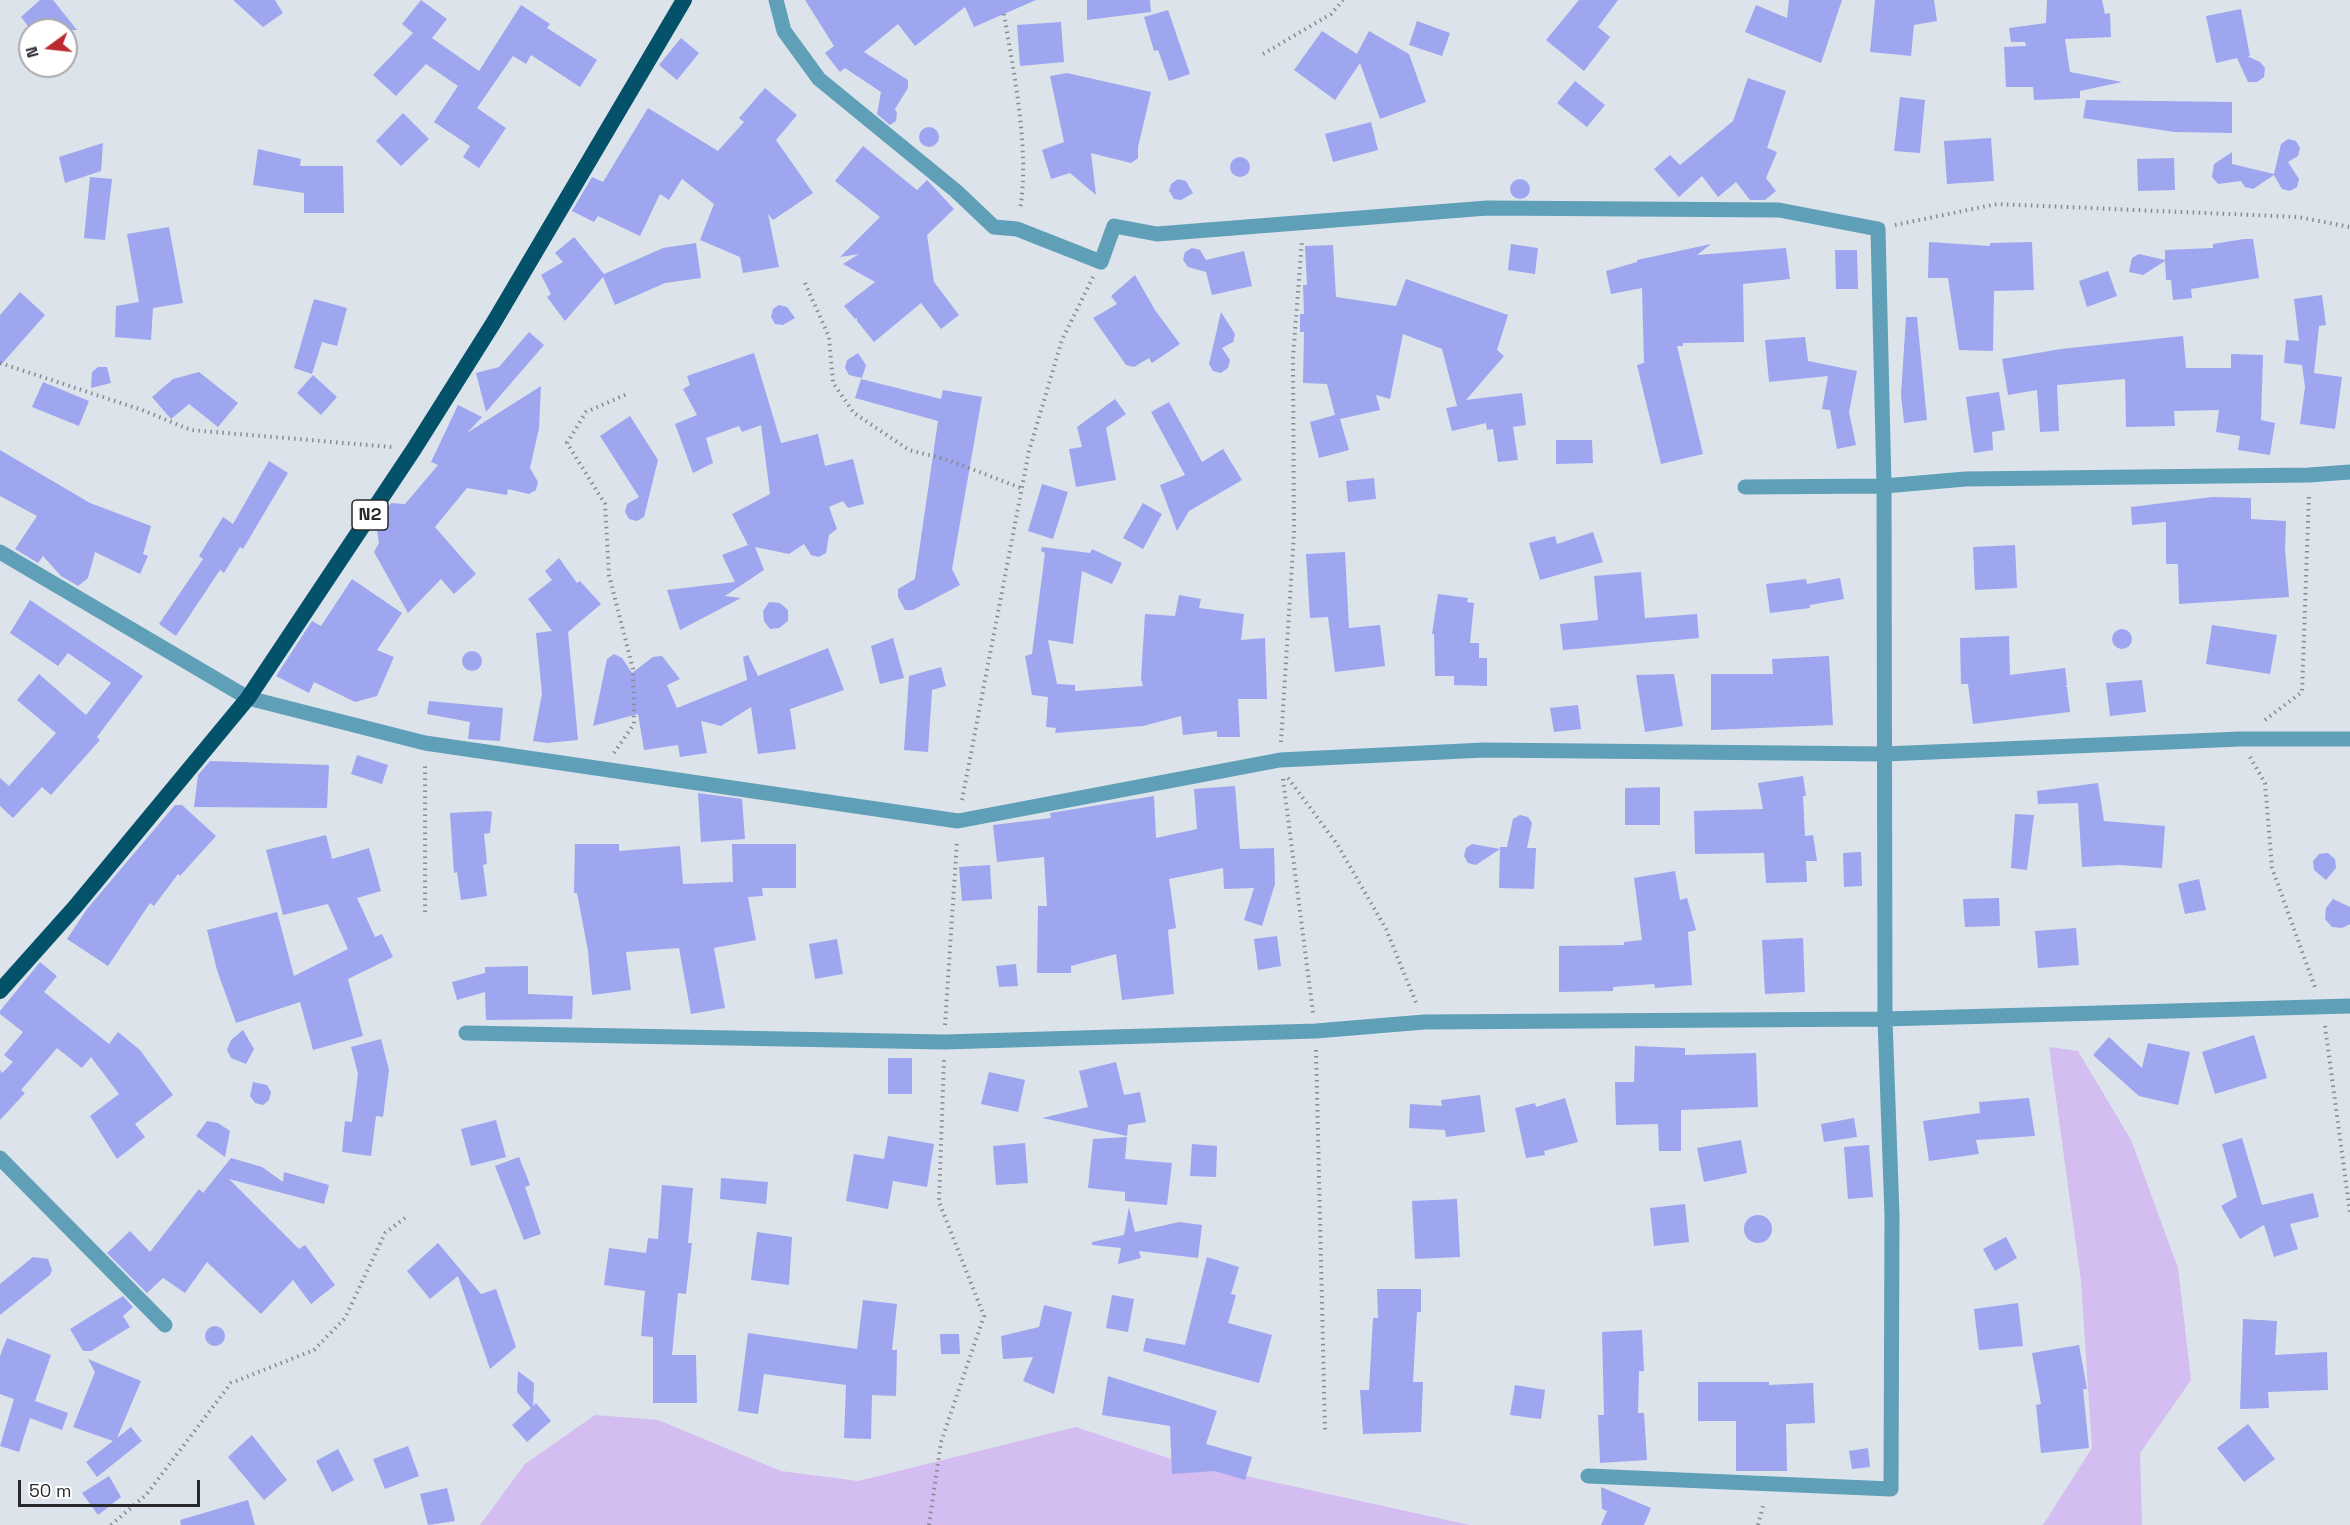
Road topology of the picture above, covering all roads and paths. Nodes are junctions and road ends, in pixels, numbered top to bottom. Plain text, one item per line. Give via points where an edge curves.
1 (684, 0) edge
2 (776, 0) edge
3 (1343, 0) edge
4 (1004, 14) dead end
5 (1263, 54) dead end
6 (1303, 221) junction
7 (2350, 227) edge
8 (1017, 229) junction
9 (1878, 229) junction
10 (1101, 262) junction
11 (805, 283) dead end
12 (0, 363) edge
13 (627, 394) dead end
14 (414, 449) junction
15 (2350, 472) edge
16 (2309, 475) junction
17 (1884, 486) junction
18 (1745, 487) dead end
19 (1021, 488) junction
20 (0, 552) edge
21 (248, 698) junction
22 (2240, 739) junction
23 (2350, 739) edge
24 (425, 742) junction
25 (1885, 754) junction
26 (1281, 765) junction
27 (603, 768) junction
28 (958, 822) junction
29 (425, 912) dead end
30 (0, 991) edge
31 (2322, 1005) junction
32 (2350, 1006) edge
33 (1885, 1019) junction
34 (1424, 1022) junction
35 (1316, 1030) junction
36 (466, 1033) dead end
37 (944, 1042) junction
38 (0, 1158) edge
39 (2350, 1212) edge
40 (405, 1218) dead end
41 (165, 1325) dead end
42 (1325, 1430) dead end
43 (1588, 1476) dead end
44 (111, 1525) edge
45 (929, 1525) edge

1 - 14 highway, N2 via 494,322
2 - 8 street via 783,32 819,79 994,227
3 - 5 path via 1331,14
4 - 8 path via 1018,100 1023,193
6 - 9 street via 1487,208 1779,210
6 - 10 street via 1157,234 1114,226
6 - 26 path via 1293,357 1294,533
7 - 9 path via 2298,218 1997,204
8 - 10 street
9 - 17 street
10 - 19 path via 1062,340
11 - 19 path via 829,337 833,383 854,413 909,450 948,460
12 - 14 path via 191,430
13 - 27 path via 586,412 567,443 605,504 609,575 633,669 634,724
14 - 21 highway, N2
15 - 16 street
16 - 17 street via 1966,479
16 - 22 path via 2302,692
17 - 18 street
17 - 25 street
19 - 28 path
20 - 21 street
21 - 24 street
21 - 30 highway, N2
22 - 23 street
22 - 25 street
22 - 31 path via 2265,783 2272,868
24 - 27 street
24 - 29 path
25 - 26 street via 1484,750
25 - 33 street
26 - 28 street
26 - 34 path via 1338,844 1386,929
26 - 35 path
27 - 28 street
28 - 37 path
31 - 32 street
31 - 33 street
31 - 39 path
33 - 34 street
33 - 43 street via 1892,1215 1891,1489
34 - 35 street
35 - 37 street
35 - 42 path
36 - 37 street
37 - 45 path via 939,1202 984,1316 941,1442
38 - 41 street
40 - 44 path via 385,1233 345,1318 314,1350 231,1383 146,1495

